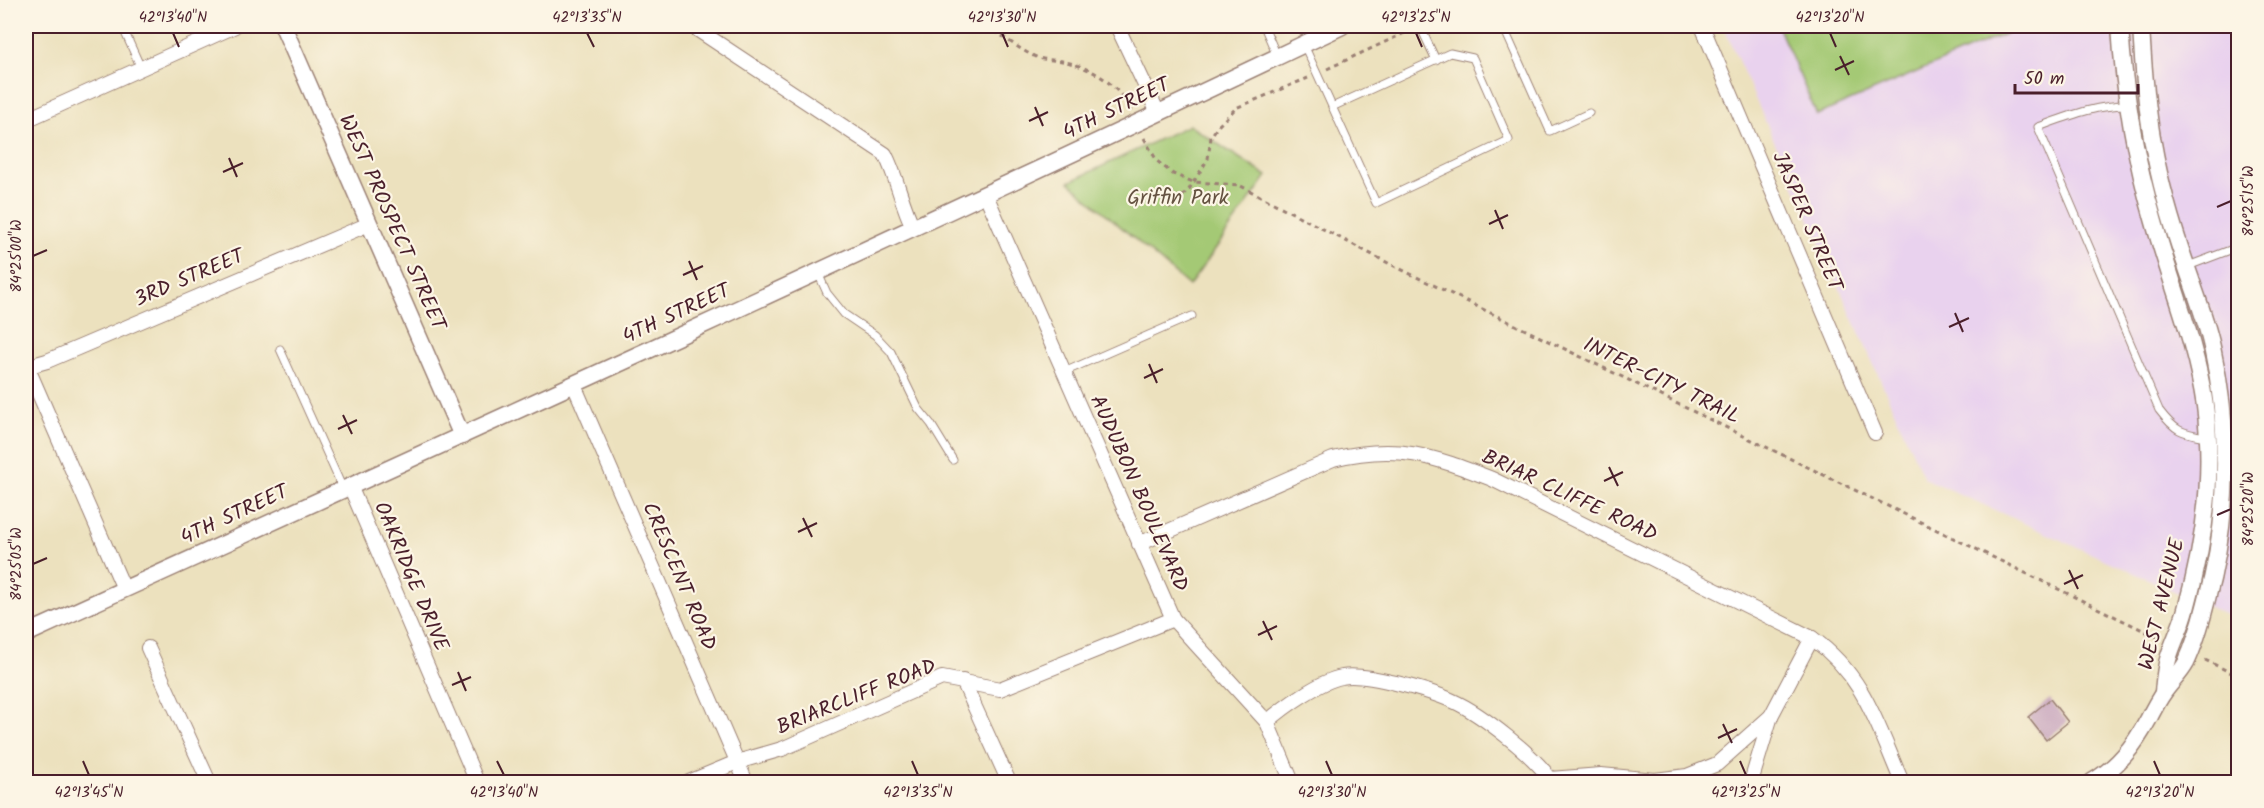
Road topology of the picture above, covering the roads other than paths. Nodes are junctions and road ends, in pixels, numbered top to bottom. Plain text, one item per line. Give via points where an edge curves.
1 (122, 26) edge
2 (235, 26) edge
3 (283, 26) edge
4 (692, 26) edge
5 (1117, 26) edge
6 (1264, 26) edge
7 (1342, 26) edge
8 (1420, 26) edge
9 (1503, 26) edge
10 (1702, 26) edge
11 (2120, 26) edge
12 (2141, 26) edge
13 (1303, 44) junction
14 (1277, 56) junction
15 (1436, 60) junction
16 (141, 68) junction
17 (2128, 105) junction
18 (1332, 107) junction
19 (1158, 113) junction
20 (1589, 113) dead end
21 (26, 120) edge
22 (986, 195) junction
23 (369, 224) junction
24 (913, 227) junction
25 (2238, 247) edge
26 (2187, 267) junction
27 (818, 271) junction
28 (1192, 316) dead end
29 (280, 349) dead end
30 (26, 366) edge
31 (1064, 372) junction
32 (574, 385) junction
33 (1875, 433) dead end
34 (462, 436) junction
35 (2206, 437) junction
36 (953, 460) dead end
37 (346, 488) junction
38 (1139, 544) junction
39 (124, 589) junction
40 (1173, 619) junction
41 (26, 633) edge
42 (1812, 638) junction
43 (148, 648) dead end
44 (963, 681) junction
45 (2162, 693) junction
46 (1771, 716) junction
47 (1267, 722) junction
48 (737, 762) junction
49 (2113, 777) edge
50 (1551, 781) edge
51 (209, 783) edge
52 (477, 783) edge
53 (690, 783) edge
54 (746, 783) edge
55 (1009, 783) edge
56 (1292, 783) edge
57 (1751, 783) edge
58 (1902, 783) edge
59 (2092, 783) edge

1 - 16 lane
2 - 16 street
3 - 23 street, WEST PROSPECT STREET
4 - 24 street via 885,154
5 - 19 street
6 - 14 lane
7 - 13 street, 4TH STREET
8 - 15 lane
9 - 20 lane via 1550,131
10 - 33 street, JASPER STREET
11 - 17 street, WEST AVENUE
12 - 26 street, WEST AVENUE via 2153,142 2170,217
13 - 14 street, 4TH STREET
13 - 18 lane
14 - 19 street, 4TH STREET
15 - 18 lane
15 - 18 lane via 1450,53 1473,58 1509,140 1376,203
16 - 21 street
17 - 35 street, WEST AVENUE via 2151,214 2188,328 2205,407
17 - 35 lane via 2083,110 2038,128 2159,410 2183,434
19 - 22 street, 4TH STREET
22 - 24 street, 4TH STREET
22 - 31 street, AUDUBON BOULEVARD
23 - 30 street, 3RD STREET via 47,361
23 - 34 street, WEST PROSPECT STREET
24 - 27 street, 4TH STREET
25 - 26 lane
26 - 45 street, WEST AVENUE via 2212,347 2226,460 2222,525 2201,624 2185,665
27 - 32 street, 4TH STREET
27 - 36 lane via 827,293 844,314 875,335 891,352 918,408
28 - 31 lane
29 - 37 lane via 333,471
30 - 39 street
31 - 38 street, AUDUBON BOULEVARD
32 - 34 street, 4TH STREET
32 - 48 street, CRESCENT ROAD
34 - 37 street, 4TH STREET
35 - 45 street, WEST AVENUE via 2204,518 2196,571 2168,659
37 - 39 street, 4TH STREET
37 - 52 street, OAKRIDGE DRIVE
38 - 40 street, AUDUBON BOULEVARD
38 - 42 street, BRIAR CLIFFE ROAD via 1333,459 1356,453 1415,453 1492,478
39 - 41 street, 4TH STREET
40 - 44 street, BRIARCLIFF ROAD via 1000,689
40 - 47 street, AUDUBON BOULEVARD
42 - 46 street
42 - 58 street, BRIAR CLIFFE ROAD via 1831,651 1864,694
43 - 51 street
44 - 48 street, BRIARCLIFF ROAD via 942,678 782,749
44 - 55 street
45 - 49 street
46 - 50 street via 1717,764 1687,776 1655,780 1601,775
46 - 57 street
47 - 50 street via 1312,690 1342,676 1383,679 1454,701 1510,738
47 - 56 street, AUDUBON BOULEVARD
48 - 53 street, BRIARCLIFF ROAD
48 - 54 street, CRESCENT ROAD
49 - 59 street

